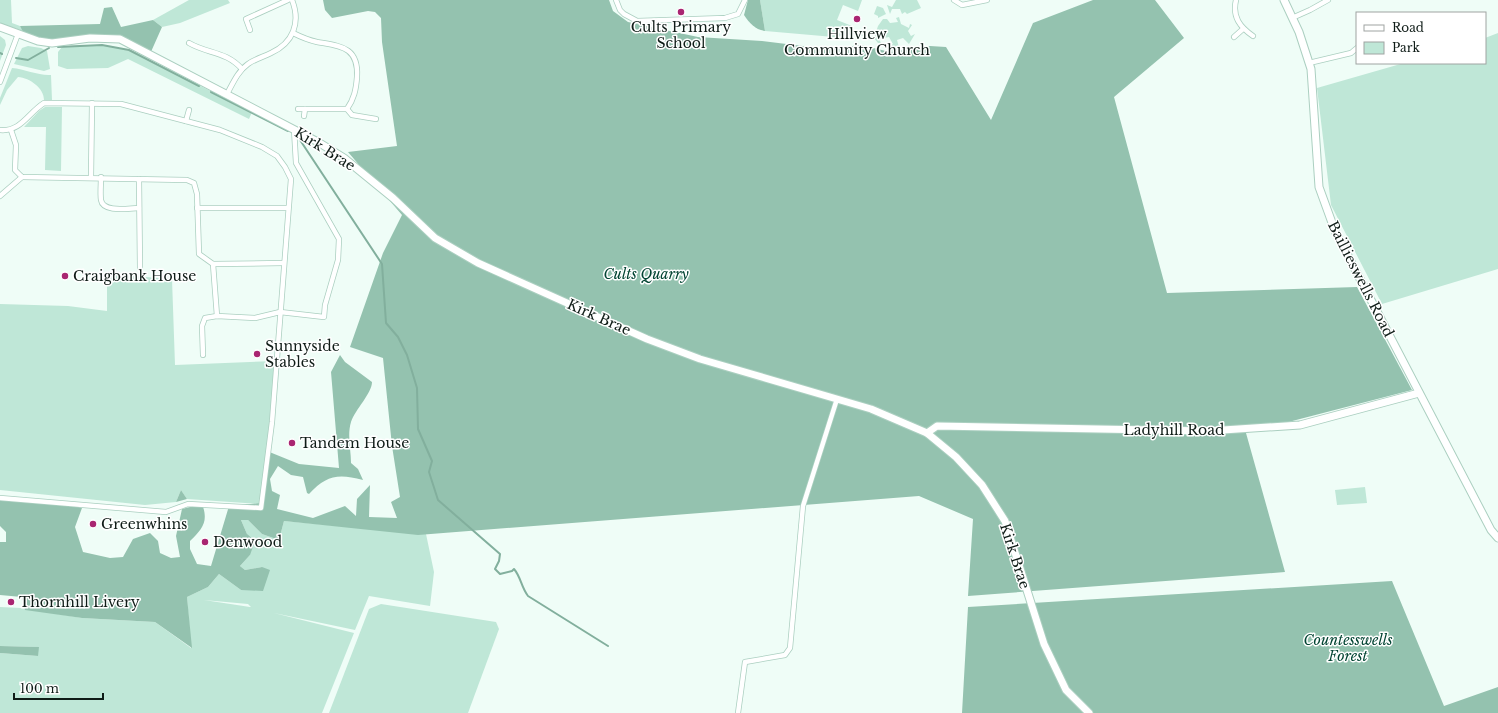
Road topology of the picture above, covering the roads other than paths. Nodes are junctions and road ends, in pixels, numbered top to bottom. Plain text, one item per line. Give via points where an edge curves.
1 (288, 0) edge
2 (292, 0) edge
3 (616, 0) edge
4 (746, 0) edge
5 (954, 0) edge
6 (987, 0) edge
7 (1236, 0) edge
8 (1284, 0) edge
9 (1328, 0) edge
10 (1292, 18) junction
11 (0, 27) edge
12 (1243, 29) junction
13 (250, 30) dead end
14 (293, 33) junction
15 (18, 34) junction
16 (1253, 36) dead end
17 (1234, 37) dead end
18 (189, 43) dead end
19 (1356, 49) edge
20 (1309, 63) junction
21 (242, 69) junction
22 (0, 82) edge
23 (227, 94) junction
24 (92, 103) junction
25 (298, 108) dead end
26 (305, 109) junction
27 (347, 109) junction
28 (189, 110) dead end
29 (304, 116) dead end
30 (376, 119) dead end
31 (186, 121) junction
32 (294, 129) junction
33 (0, 130) edge
34 (11, 130) junction
35 (22, 176) junction
36 (91, 177) junction
37 (101, 177) junction
38 (139, 179) junction
39 (0, 196) edge
40 (139, 208) junction
41 (197, 208) junction
42 (288, 208) junction
43 (283, 263) junction
44 (213, 264) junction
45 (140, 268) dead end
46 (280, 312) junction
47 (217, 316) junction
48 (203, 355) dead end
49 (1419, 392) junction
50 (837, 399) junction
51 (927, 433) junction
52 (0, 498) edge
53 (1498, 538) edge
54 (738, 713) edge
55 (1089, 713) edge

1 - 13 street via 246,19
2 - 14 street via 297,15
3 - 4 street via 624,14 637,21 725,18 738,14
5 - 6 street via 962,5
7 - 12 street via 1235,11
8 - 10 street, Baillieswells Road
9 - 10 street
10 - 20 street, Baillieswells Road
11 - 15 street, Kirk Brae
12 - 16 street
12 - 17 street
14 - 21 street via 281,48 250,62
14 - 27 street via 338,45 351,54 357,74 353,101
15 - 22 street
15 - 23 street, Kirk Brae via 52,43 90,38 120,39
18 - 21 street via 227,56
19 - 20 street via 1352,53
20 - 49 street, Baillieswells Road via 1315,111 1319,187 1335,231
21 - 23 street
23 - 32 street, Kirk Brae
24 - 31 street via 121,104
24 - 34 street via 44,103 20,126
24 - 36 street
25 - 26 street
26 - 27 street
26 - 29 street
27 - 30 street via 352,115
28 - 31 street
31 - 42 street via 227,132 272,153 283,163 290,179
32 - 46 street via 296,163 340,238 338,260 325,305 324,318
32 - 50 street, Kirk Brae via 344,158 393,198 435,238 478,263 686,354 731,370
33 - 34 street
34 - 35 street via 16,145 15,170
35 - 36 street
35 - 39 street
36 - 37 street
37 - 38 street
37 - 40 street via 103,205 112,208
38 - 40 street
38 - 41 street via 191,181 196,187
40 - 45 street
41 - 42 street
41 - 44 street via 200,254
42 - 43 street
43 - 44 street
43 - 46 street
44 - 47 street
46 - 47 street via 255,318
46 - 52 street via 272,416 261,508 188,504 166,512
47 - 48 street via 205,318 202,326
49 - 51 street, Ladyhill Road via 1347,413 1292,425 1208,431 937,426
49 - 53 street, Baillieswells Road via 1491,530
50 - 51 street, Kirk Brae via 871,409
50 - 54 street via 803,506 790,648 785,656 745,662
51 - 55 street, Kirk Brae via 956,457 982,485 1005,521 1044,644 1066,690

